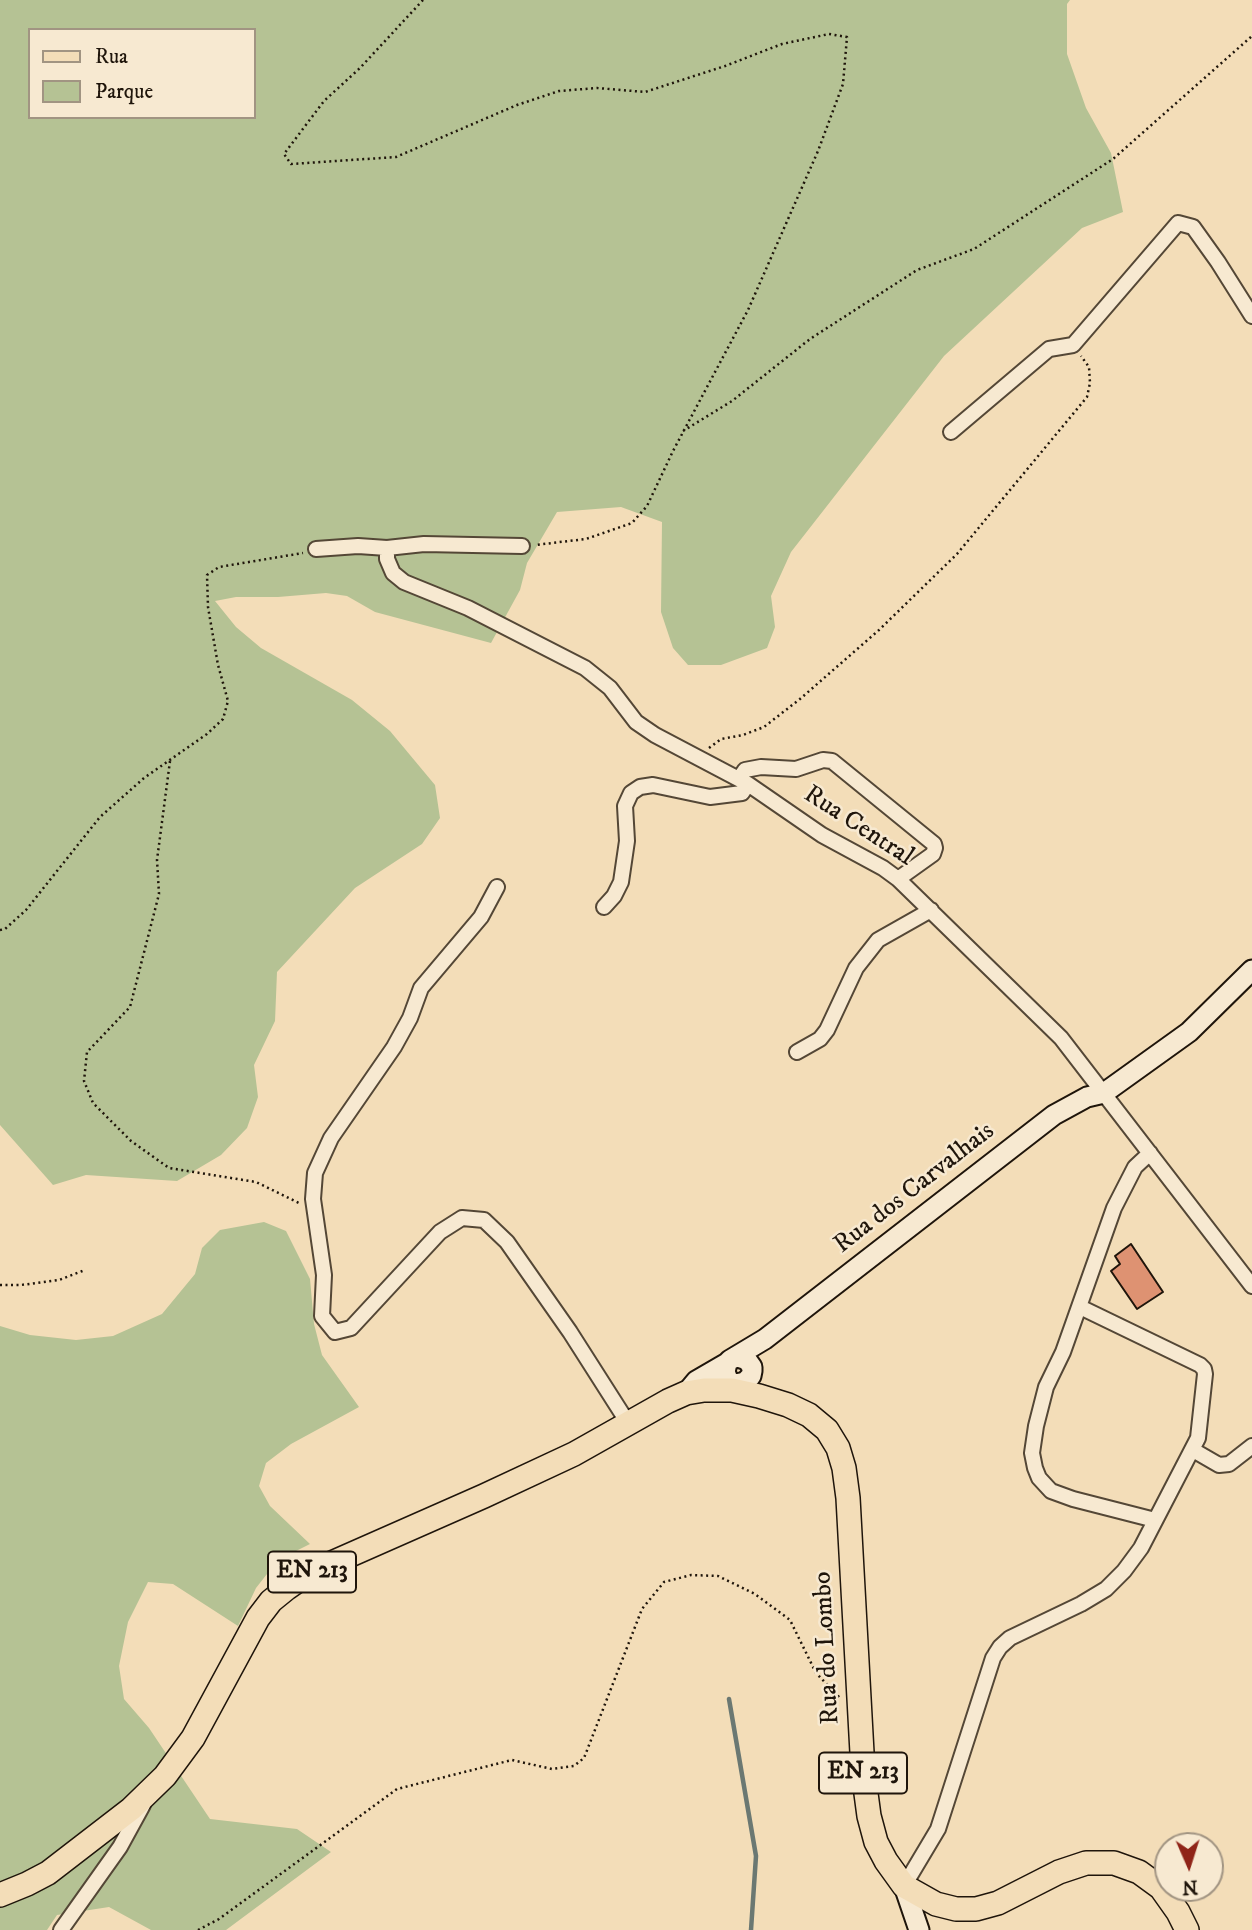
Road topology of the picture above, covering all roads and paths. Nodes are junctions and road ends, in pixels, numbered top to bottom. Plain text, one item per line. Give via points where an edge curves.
1 (423, 0) edge
2 (1252, 36) edge
3 (1252, 316) edge
4 (1073, 345) junction
5 (683, 432) junction
6 (951, 432) dead end
7 (522, 546) joint
8 (387, 548) junction
9 (316, 549) joint
10 (703, 760) junction
11 (170, 761) junction
12 (744, 781) junction
13 (898, 879) junction
14 (497, 887) dead end
15 (604, 907) dead end
16 (931, 910) junction
17 (0, 930) edge
18 (1252, 970) edge
19 (797, 1052) dead end
20 (1104, 1093) junction
21 (1150, 1153) junction
22 (315, 1210) junction
23 (85, 1270) dead end
24 (0, 1285) edge
25 (1252, 1286) edge
26 (1080, 1307) junction
27 (741, 1377) junction
28 (628, 1423) junction
29 (1252, 1446) edge
30 (1193, 1450) junction
31 (1155, 1520) junction
32 (860, 1717) junction
33 (150, 1792) junction
34 (904, 1886) junction
35 (0, 1895) edge
36 (61, 1930) edge
37 (198, 1930) edge
38 (919, 1930) edge
39 (1186, 1930) edge

1 - 5 path via 324,101 284,154 291,164 396,157 559,91 645,92 782,44 830,34 847,37 843,84 818,152 748,310
2 - 5 path via 1113,159 974,249 916,270 810,339 732,401
3 - 4 street via 1193,227 1178,223
4 - 6 street via 1049,349
4 - 10 path via 1089,367 1087,397 957,554 800,699 764,727 721,739
5 - 7 path via 647,506 632,523 586,539
7 - 8 street
8 - 9 street
8 - 10 street, Rua Central via 393,573 404,582 468,608 585,668 610,688 636,722
9 - 11 path via 219,567 207,575 208,607 228,701 223,719
10 - 12 street, Rua Central
11 - 17 path via 100,817 26,910
11 - 22 path via 157,860 159,894 130,1007 87,1052 84,1081 93,1103 131,1141 169,1168 256,1182
12 - 13 street, Rua Central via 822,835
12 - 13 street via 745,770 796,769 832,761 934,844 933,854
12 - 15 street via 742,793 710,797 653,785 631,793 625,806 627,841 621,882
13 - 16 street, Rua Central
14 - 22 street via 481,917 421,988 394,1047 331,1138 315,1173
16 - 19 street via 878,940 856,968 827,1030
16 - 20 street, Rua Central via 1062,1038
18 - 20 main road, Rua dos Carvalhais via 1189,1032
20 - 21 street, Rua Central
20 - 27 main road, Rua dos Carvalhais via 1054,1115 765,1339
21 - 25 street, Rua Central
21 - 26 street via 1135,1167 1114,1208
22 - 28 street via 324,1275 322,1316 335,1332 351,1328 440,1232 462,1218 484,1220 507,1242
23 - 24 path via 59,1280
26 - 30 street via 1204,1369
26 - 31 street via 1046,1387 1032,1453 1035,1468 1051,1491
27 - 28 main road, EN 213 via 686,1393
27 - 32 main road, Rua do Lombo / EN 213 via 809,1415 827,1430 838,1448 848,1498
28 - 33 main road, EN 213 via 574,1454 307,1574 287,1588 258,1618 193,1738
29 - 30 street via 1229,1464 1219,1465
30 - 31 street
31 - 34 street via 1141,1548 1106,1589 1000,1647 938,1829
32 - 34 main road, Rua do Lombo / EN 213 via 869,1816 876,1842
32 - 37 path via 816,1673 790,1620 755,1594 718,1576 691,1575 664,1583 642,1609 584,1758 573,1766 552,1769 512,1760 397,1789
33 - 35 main road, EN 213 via 48,1873
33 - 36 street via 120,1847
34 - 38 main road
34 - 39 main road, Rua do Lombo / EN 213 via 936,1904 976,1909 1059,1872 1086,1863 1114,1863 1139,1872 1161,1888

